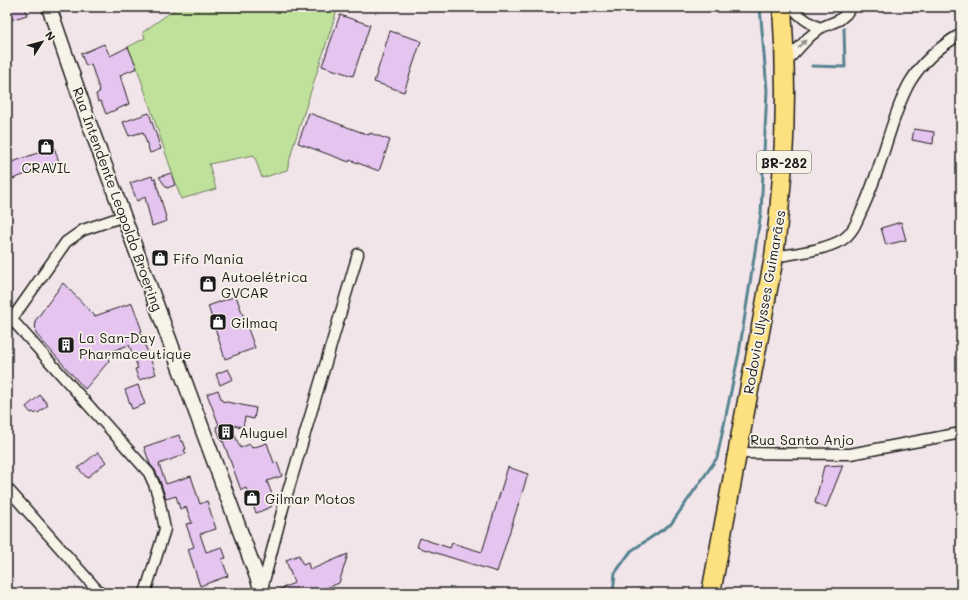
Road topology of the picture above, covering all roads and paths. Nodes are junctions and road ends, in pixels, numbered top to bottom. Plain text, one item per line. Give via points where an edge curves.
1 (49, 7) edge
2 (782, 7) edge
3 (792, 7) edge
4 (851, 7) edge
5 (820, 28) junction
6 (961, 34) edge
7 (785, 63) junction
8 (124, 216) junction
9 (358, 254) dead end
10 (774, 257) junction
11 (9, 320) edge
12 (961, 434) edge
13 (737, 453) junction
14 (7, 488) edge
15 (263, 591) edge
16 (100, 593) edge
17 (145, 593) edge
18 (711, 593) edge

1 - 8 main road, Rua Intendente Leopoldo Broering
2 - 7 highway, Rodovia Ulysses Guimarães / BR-282
3 - 5 street via 808,23
4 - 5 street via 839,20
7 -> 5 street
6 - 10 street via 926,62 906,89 868,197 849,234 842,240 816,249
7 - 10 highway, Rodovia Ulysses Guimarães / BR-282 via 784,155
8 - 11 street via 83,230 66,242
8 - 15 main road, Rua Intendente Leopoldo Broering
9 - 15 street via 283,508
10 - 13 highway, Rodovia Ulysses Guimarães / BR-282
11 - 17 street via 149,473 165,529
12 - 13 street, Rua Santo Anjo via 850,454
13 - 18 highway, Rodovia Ulysses Guimarães / BR-282
14 - 16 street

